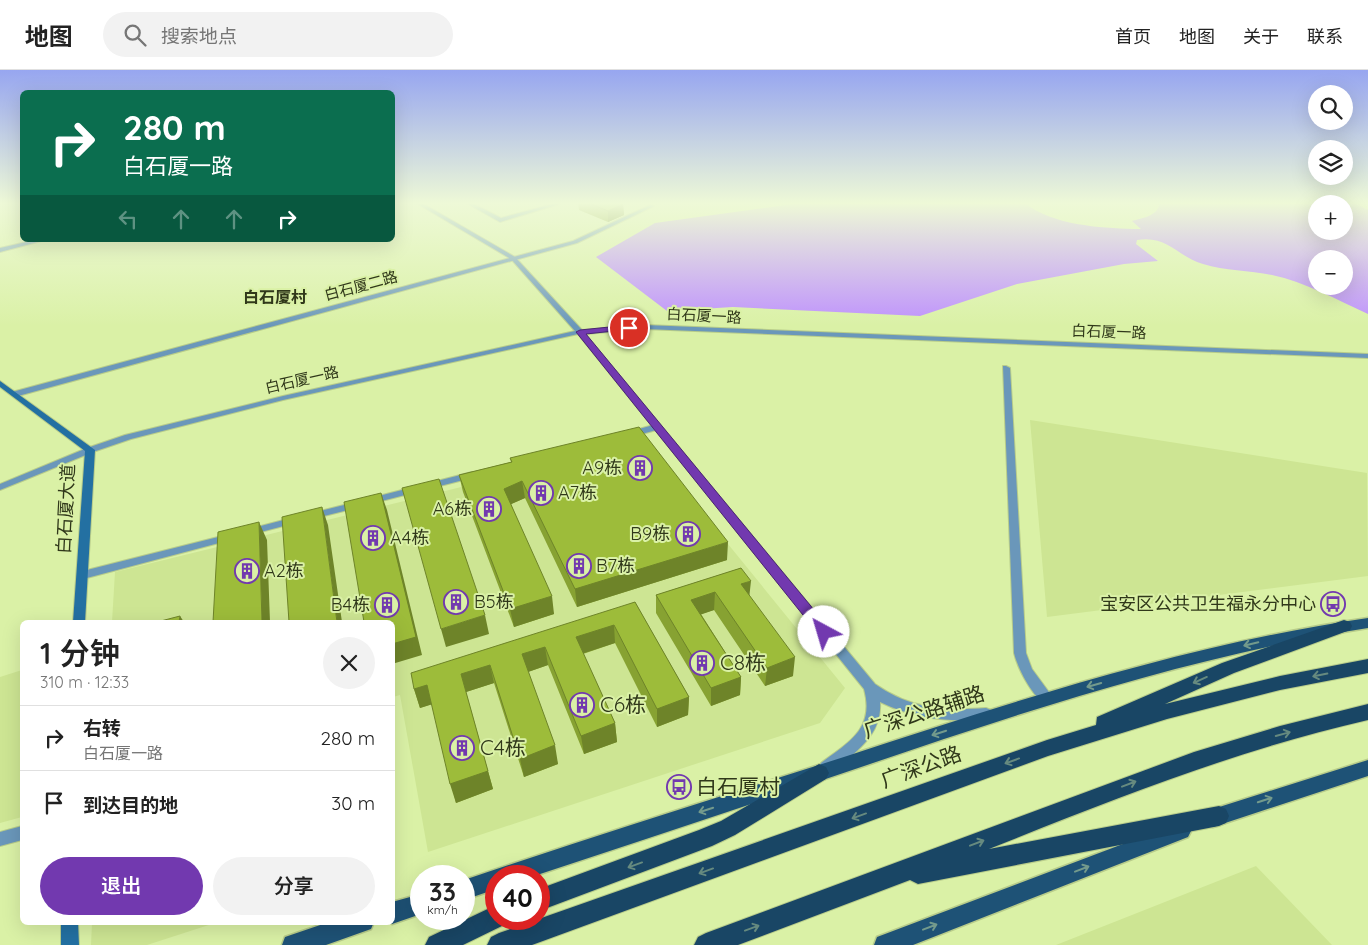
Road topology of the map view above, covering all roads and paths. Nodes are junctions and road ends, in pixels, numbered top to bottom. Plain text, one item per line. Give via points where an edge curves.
1 (26, 244) edge
2 (489, 244) edge
3 (568, 244) edge
4 (0, 250) edge
5 (513, 258) junction
6 (580, 332) junction
7 (1368, 356) edge
8 (1006, 368) dead end
9 (0, 383) edge
10 (15, 394) junction
11 (657, 427) junction
12 (619, 437) edge
13 (90, 450) junction
14 (485, 472) edge
15 (0, 487) edge
16 (83, 575) junction
17 (79, 620) edge
18 (1368, 623) edge
19 (1344, 626) junction
20 (1368, 666) edge
21 (870, 688) junction
22 (1047, 699) junction
23 (1004, 712) junction
24 (1368, 712) edge
25 (1047, 748) junction
26 (1368, 768) edge
27 (819, 773) junction
28 (1219, 816) junction
29 (20, 834) edge
30 (0, 839) edge
31 (538, 865) edge
32 (883, 880) junction
33 (550, 896) edge
34 (410, 907) edge
35 (395, 912) edge
36 (485, 922) edge
37 (69, 925) edge
38 (355, 925) edge
39 (70, 945) edge
40 (293, 945) edge
41 (437, 945) edge
42 (500, 945) edge
43 (706, 945) edge
44 (885, 945) edge

1 - 4 street
2 - 5 street
3 - 5 street, 白石厦二路
5 - 6 street
5 - 10 street, 白石厦二路
6 - 7 street, 白石厦一路 via 645,327
6 - 11 street
6 - 13 street, 白石厦一路 via 283,398 128,437
8 - 22 street via 1020,654 1030,678
9 - 10 main road, 白石厦大道
10 - 13 main road, 白石厦大道
11 - 12 street
11 - 21 street
13 - 15 street, 白石厦一路
13 - 16 main road, 白石厦大道
14 - 16 street
16 - 17 main road, 白石厦大道
18 - 19 main road, 广深公路辅路
19 -> 22 main road, 广深公路辅路 via 1186,658
19 -> 25 highway via 1228,668
20 -> 25 highway, 广深公路 via 1280,683 1167,711
21 - 23 street via 897,705 935,716
21 - 27 street via 875,700 875,713 860,742
22 - 23 main road, 广深公路辅路
23 -> 27 main road, 广深公路辅路
32 -> 24 highway via 1166,770 1275,736
25 -> 42 highway, 广深公路
28 -> 26 main road
27 -> 31 main road, 广深公路辅路
27 -> 33 highway via 704,839
28 - 32 highway
44 -> 28 main road
29 - 30 street
43 -> 32 highway
34 - 35 main road
36 - 41 highway
37 - 39 main road
38 - 40 main road

